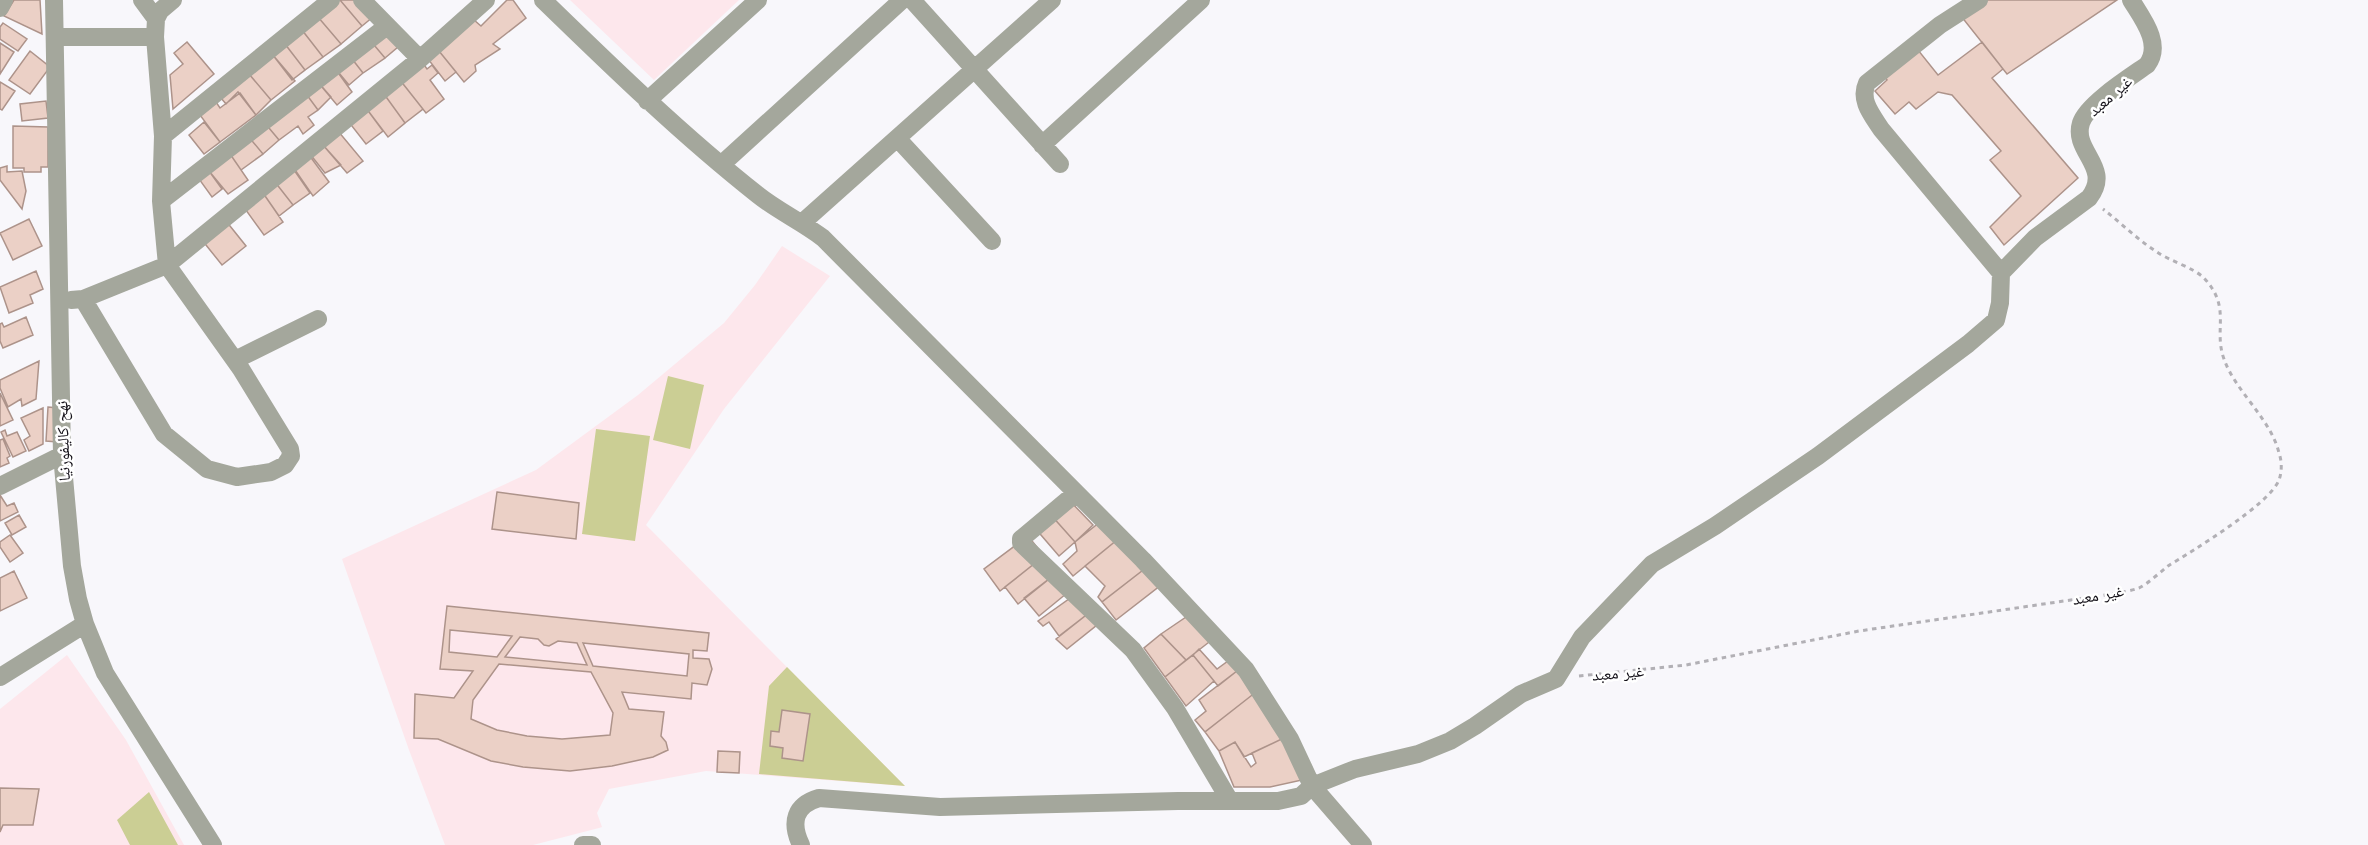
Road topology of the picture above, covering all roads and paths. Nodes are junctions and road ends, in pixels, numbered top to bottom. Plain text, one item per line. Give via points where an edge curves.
1 (4, 0) edge
2 (54, 0) edge
3 (142, 0) edge
4 (173, 0) edge
5 (331, 0) edge
6 (362, 0) edge
7 (486, 0) edge
8 (543, 0) edge
9 (758, 0) edge
10 (902, 0) edge
11 (912, 0) edge
12 (1052, 0) edge
13 (1201, 0) edge
14 (1979, 0) edge
15 (2131, 0) edge
16 (0, 8) edge
17 (387, 26) junction
18 (156, 28) junction
19 (55, 37) junction
20 (420, 59) junction
21 (974, 69) junction
22 (647, 101) junction
23 (163, 136) junction
24 (897, 138) junction
25 (1042, 144) junction
26 (722, 164) junction
27 (1060, 164) dead end
28 (2088, 198) junction
29 (160, 201) junction
30 (803, 222) junction
31 (992, 241) dead end
32 (167, 265) junction
33 (2001, 273) junction
34 (83, 299) junction
35 (60, 301) junction
36 (318, 319) dead end
37 (234, 360) junction
38 (62, 454) junction
39 (0, 486) edge
40 (1076, 493) junction
41 (84, 624) junction
42 (0, 676) edge
43 (1556, 678) junction
44 (1312, 786) junction
45 (1230, 801) junction
46 (213, 845) edge
47 (583, 845) edge
48 (592, 845) edge
49 (801, 845) edge
50 (1363, 845) edge

1 - 16 street
2 - 19 street, نهح كاليفورنيا
3 - 18 street
4 - 18 street via 160,11
5 - 23 street
6 - 17 street
7 - 20 street
8 - 22 street
9 - 22 street
10 - 26 street
11 - 21 street
12 - 21 street
13 - 25 street
14 - 33 street via 1940,25 1867,83 1864,95 1881,129
15 - 28 street, غير معبد via 2153,39 2154,52 2147,64 2088,111 2080,124 2097,179
17 - 20 street
17 - 29 street
18 - 19 street
18 - 23 street
19 - 35 street, نهح كاليفورنيا
20 - 32 street
21 - 24 street
21 - 25 street
22 - 26 street
23 - 29 street
24 - 30 street
24 - 31 street
25 - 27 street
26 - 30 street via 760,196
28 - 33 street via 2035,238
28 - 43 path, غير معبد via 2154,250 2202,276 2212,289 2220,304 2220,345 2225,362 2273,436 2280,454 2278,482 2266,497 2139,588 1860,631 1686,665
29 - 32 street
30 - 40 street
32 - 34 street
32 - 37 street
33 - 43 street, غير معبد via 1996,320 1818,456 1652,564 1582,638
34 - 35 street
34 - 37 street via 164,434 207,469 237,477 271,472 285,465 291,456 290,449
35 - 38 street, نهح كاليفورنيا
36 - 37 street
38 - 39 street
38 - 41 street, نهح كاليفورنيا via 72,566
40 - 44 street via 1246,670 1290,739
40 - 45 street via 1021,543 1133,650 1175,708
41 - 42 street
41 - 46 street, نهح كاليفورنيا via 105,672
43 - 44 street via 1521,694 1450,741
44 - 45 street via 1292,799
44 - 50 street
45 - 49 street via 940,807 819,798 803,805 798,812 796,832
47 - 48 street

